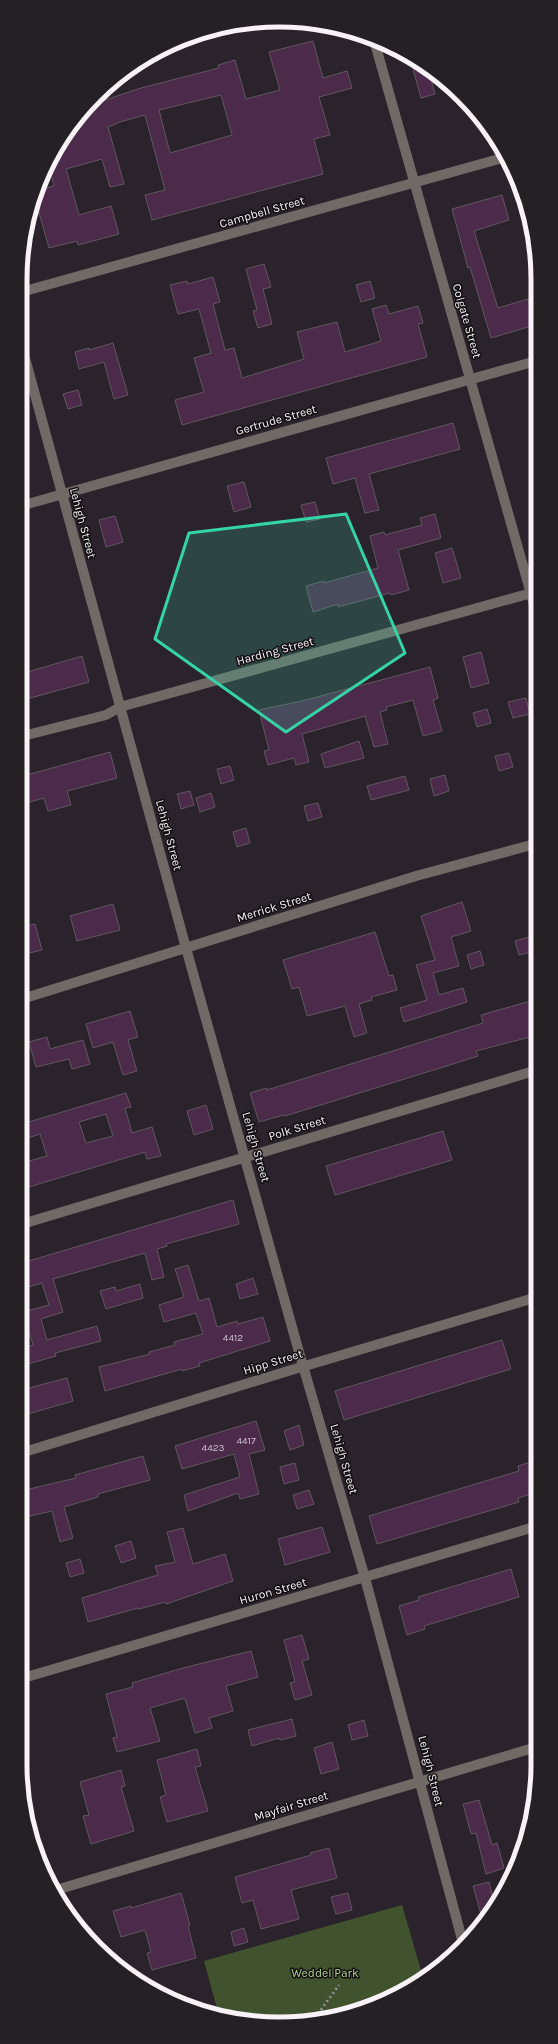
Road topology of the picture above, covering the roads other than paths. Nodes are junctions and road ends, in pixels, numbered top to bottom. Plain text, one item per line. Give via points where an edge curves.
1 (376, 46) edge
2 (500, 159) edge
3 (414, 183) junction
4 (27, 290) edge
5 (531, 362) edge
6 (27, 369) edge
7 (470, 380) junction
8 (62, 494) junction
9 (27, 504) edge
10 (531, 586) edge
11 (531, 594) edge
12 (120, 707) junction
13 (27, 735) edge
14 (531, 845) edge
15 (186, 948) junction
16 (27, 997) edge
17 (531, 1072) edge
18 (245, 1157) junction
19 (27, 1222) edge
20 (531, 1299) edge
21 (303, 1366) junction
22 (27, 1451) edge
23 (531, 1528) edge
24 (365, 1578) junction
25 (27, 1677) edge
26 (531, 1749) edge
27 (421, 1781) junction
28 (60, 1889) edge
29 (462, 1938) edge

1 - 3 street, Colgate Street
2 - 3 street, Campbell Street
3 - 4 street, Campbell Street
3 - 7 street, Colgate Street
5 - 7 street, Gertrude Street
6 - 8 street, Lehigh Street
7 - 8 street, Gertrude Street
7 - 10 street, Colgate Street
8 - 9 street, Gertrude Street
8 - 12 street, Lehigh Street
11 - 12 street, Harding Street
12 - 13 street, Harding Street via 106,715
12 - 15 street, Lehigh Street
14 - 15 street, Merrick Street via 416,876
15 - 16 street, Merrick Street
15 - 18 street, Lehigh Street
17 - 18 street, Polk Street
18 - 19 street, Polk Street
18 - 21 street, Lehigh Street
20 - 21 street, Hipp Street
21 - 22 street, Hipp Street
21 - 24 street, Lehigh Street
23 - 24 street, Huron Street
24 - 25 street, Huron Street
24 - 27 street, Lehigh Street
26 - 27 street, Mayfair Street
27 - 28 street, Mayfair Street
27 - 29 street, Lehigh Street

